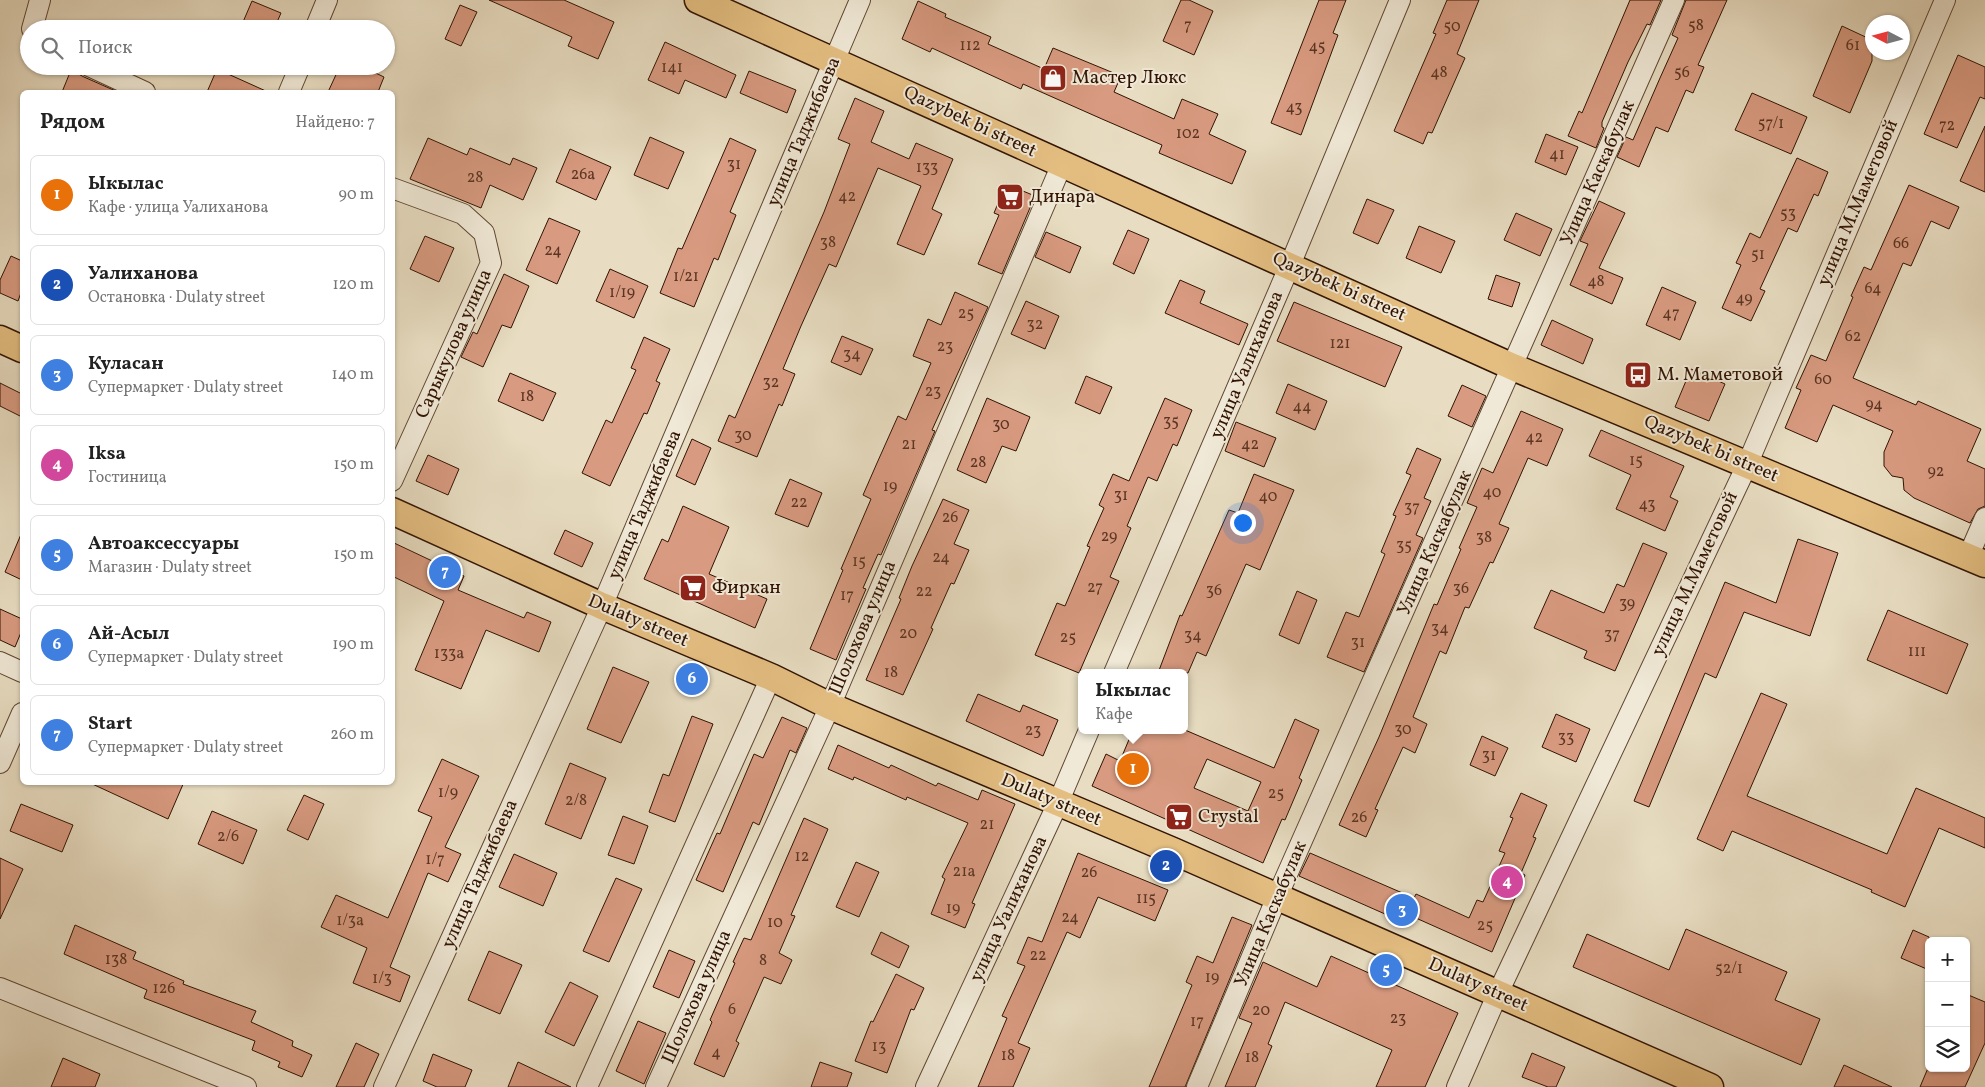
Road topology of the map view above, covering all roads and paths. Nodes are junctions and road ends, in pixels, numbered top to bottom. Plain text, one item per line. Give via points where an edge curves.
1 (40, 0) edge
2 (327, 0) edge
3 (698, 0) edge
4 (860, 0) edge
5 (1400, 0) edge
6 (1674, 0) edge
7 (1945, 0) edge
8 (34, 20) edge
9 (319, 20) edge
10 (834, 60) junction
11 (108, 75) edge
12 (296, 75) edge
13 (141, 90) edge
14 (290, 90) edge
15 (1062, 164) junction
16 (395, 189) edge
17 (1290, 265) junction
18 (0, 339) edge
19 (20, 348) edge
20 (1513, 367) junction
21 (1747, 465) junction
22 (395, 474) edge
23 (395, 512) edge
24 (1985, 518) edge
25 (1977, 560) edge
26 (602, 606) junction
27 (0, 662) edge
28 (1116, 669) edge
29 (20, 671) edge
30 (771, 677) junction
31 (830, 706) junction
32 (20, 718) edge
33 (1087, 734) edge
34 (0, 763) edge
35 (1058, 803) junction
36 (1277, 897) junction
37 (0, 988) edge
38 (1498, 993) junction
39 (246, 1087) edge
40 (384, 1087) edge
41 (587, 1087) edge
42 (656, 1087) edge
43 (926, 1087) edge
44 (1197, 1087) edge
45 (1457, 1087) edge
46 (1710, 1087) edge

1 - 8 street
2 - 9 street
3 - 10 main road, Qazybek bi street
4 - 10 street, улица Таджибаева
5 - 17 street, улица Уалиханова
6 - 20 street, Улица Каскабулак
7 - 21 street, улица М.Маметовой
10 - 15 main road, Qazybek bi street
10 - 26 street, улица Таджибаева
11 - 13 street
12 - 14 street
15 - 17 main road, Qazybek bi street
15 - 31 street, Шолохова улица
16 - 22 street, Сарыкулова улица via 463,214 484,233 491,263
17 - 20 main road, Qazybek bi street
17 - 28 street, улица Уалиханова
18 - 19 main road
20 - 21 main road, Qazybek bi street
20 - 36 street, Улица Каскабулак
21 - 25 main road, Qazybek bi street
21 - 38 street, улица М.Маметовой
23 - 26 main road, Dulaty street
24 - 25 street
26 - 30 main road, Dulaty street
26 - 40 street, улица Таджибаева
27 - 29 street
30 - 31 main road, Dulaty street
30 - 41 street
31 - 35 main road, Dulaty street
31 - 42 street, Шолохова улица
32 - 34 street
33 - 35 street, улица Уалиханова
35 - 36 main road, Dulaty street
35 - 43 street, улица Уалиханова
36 - 38 main road, Dulaty street
36 - 44 street, Улица Каскабулак
37 - 39 street
38 - 45 street, улица М.Маметовой
38 - 46 main road, Dulaty street

